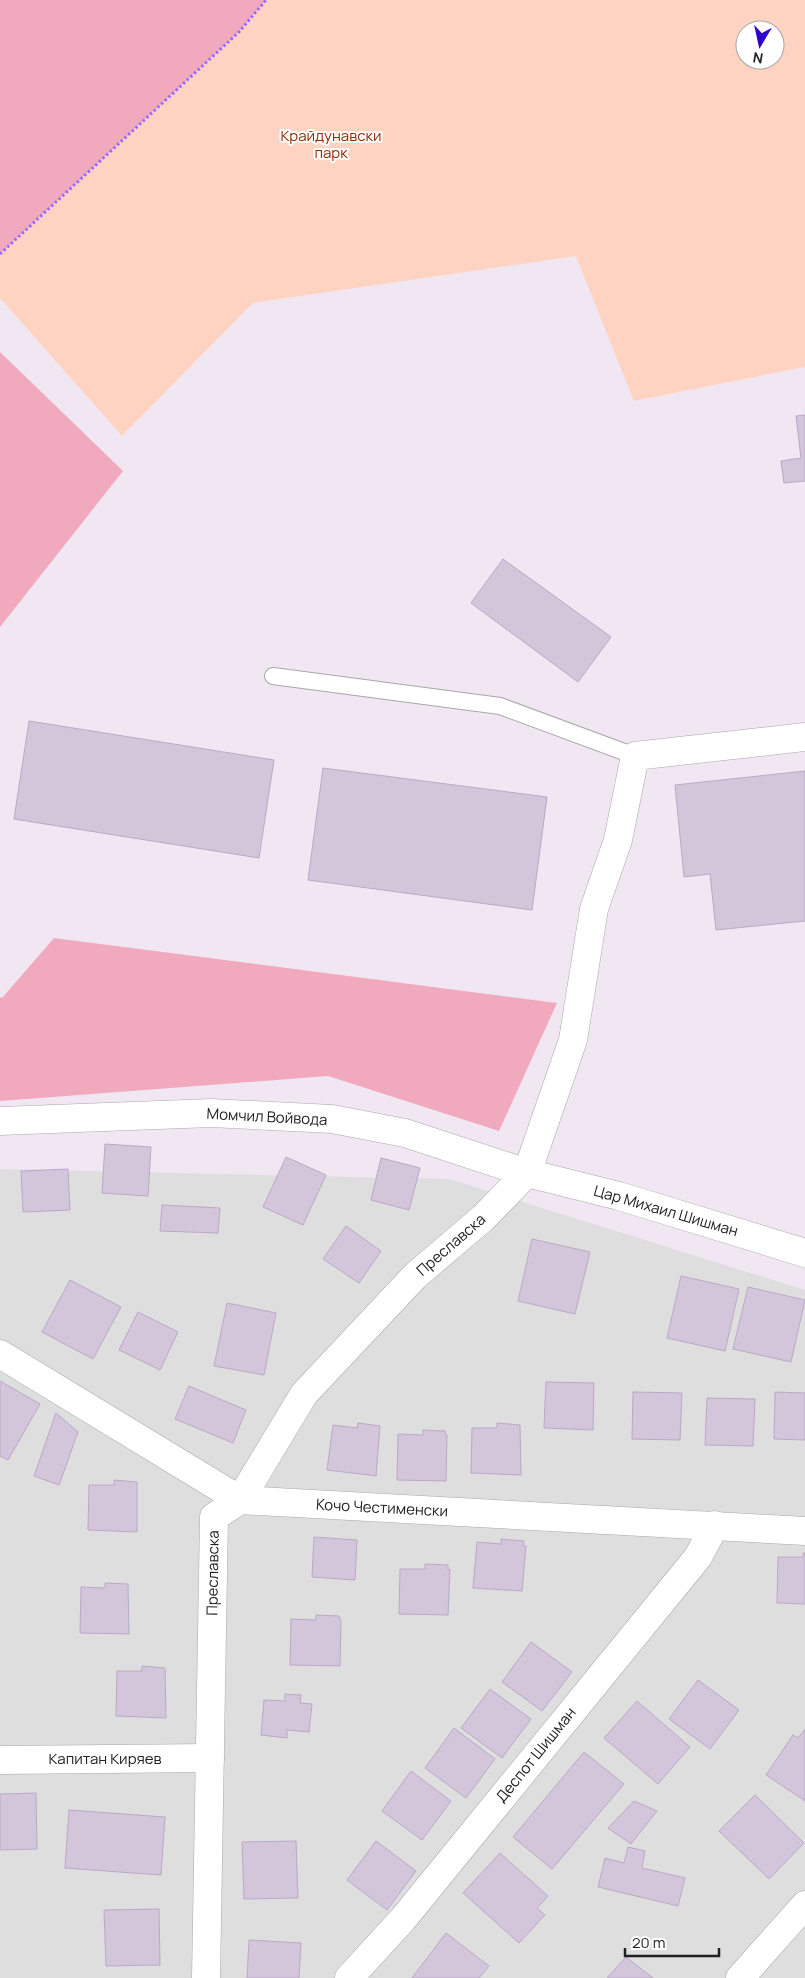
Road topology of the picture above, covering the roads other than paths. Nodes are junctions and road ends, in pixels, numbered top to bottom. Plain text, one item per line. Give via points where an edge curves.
1 (273, 676) dead end
2 (805, 737) edge
3 (635, 756) junction
4 (0, 1121) edge
5 (527, 1173) junction
6 (805, 1253) edge
7 (0, 1354) edge
8 (240, 1500) junction
9 (715, 1526) junction
10 (805, 1531) edge
11 (210, 1758) junction
12 (0, 1760) edge
13 (805, 1905) edge
14 (206, 1978) edge
15 (349, 1978) edge
16 (740, 1978) edge

1 - 3 lane via 500,706
2 - 3 street
3 - 5 street via 618,840 594,909 573,1040
4 - 5 street, Момчил Войвода via 211,1112 332,1119 405,1133
5 - 6 street, Цар Михаил Шишман via 619,1196
5 - 8 street, Преславска via 483,1218 414,1276 304,1394
7 - 8 street, Кочо Честименски
8 - 9 street, Кочо Честименски
8 - 11 street, Преславска via 214,1517
9 - 10 street, Кочо Честименски
9 - 15 street, Деспот Шишман via 692,1564 403,1919
11 - 12 street, Капитан Киряев
11 - 14 street, Преславска
13 - 16 street

